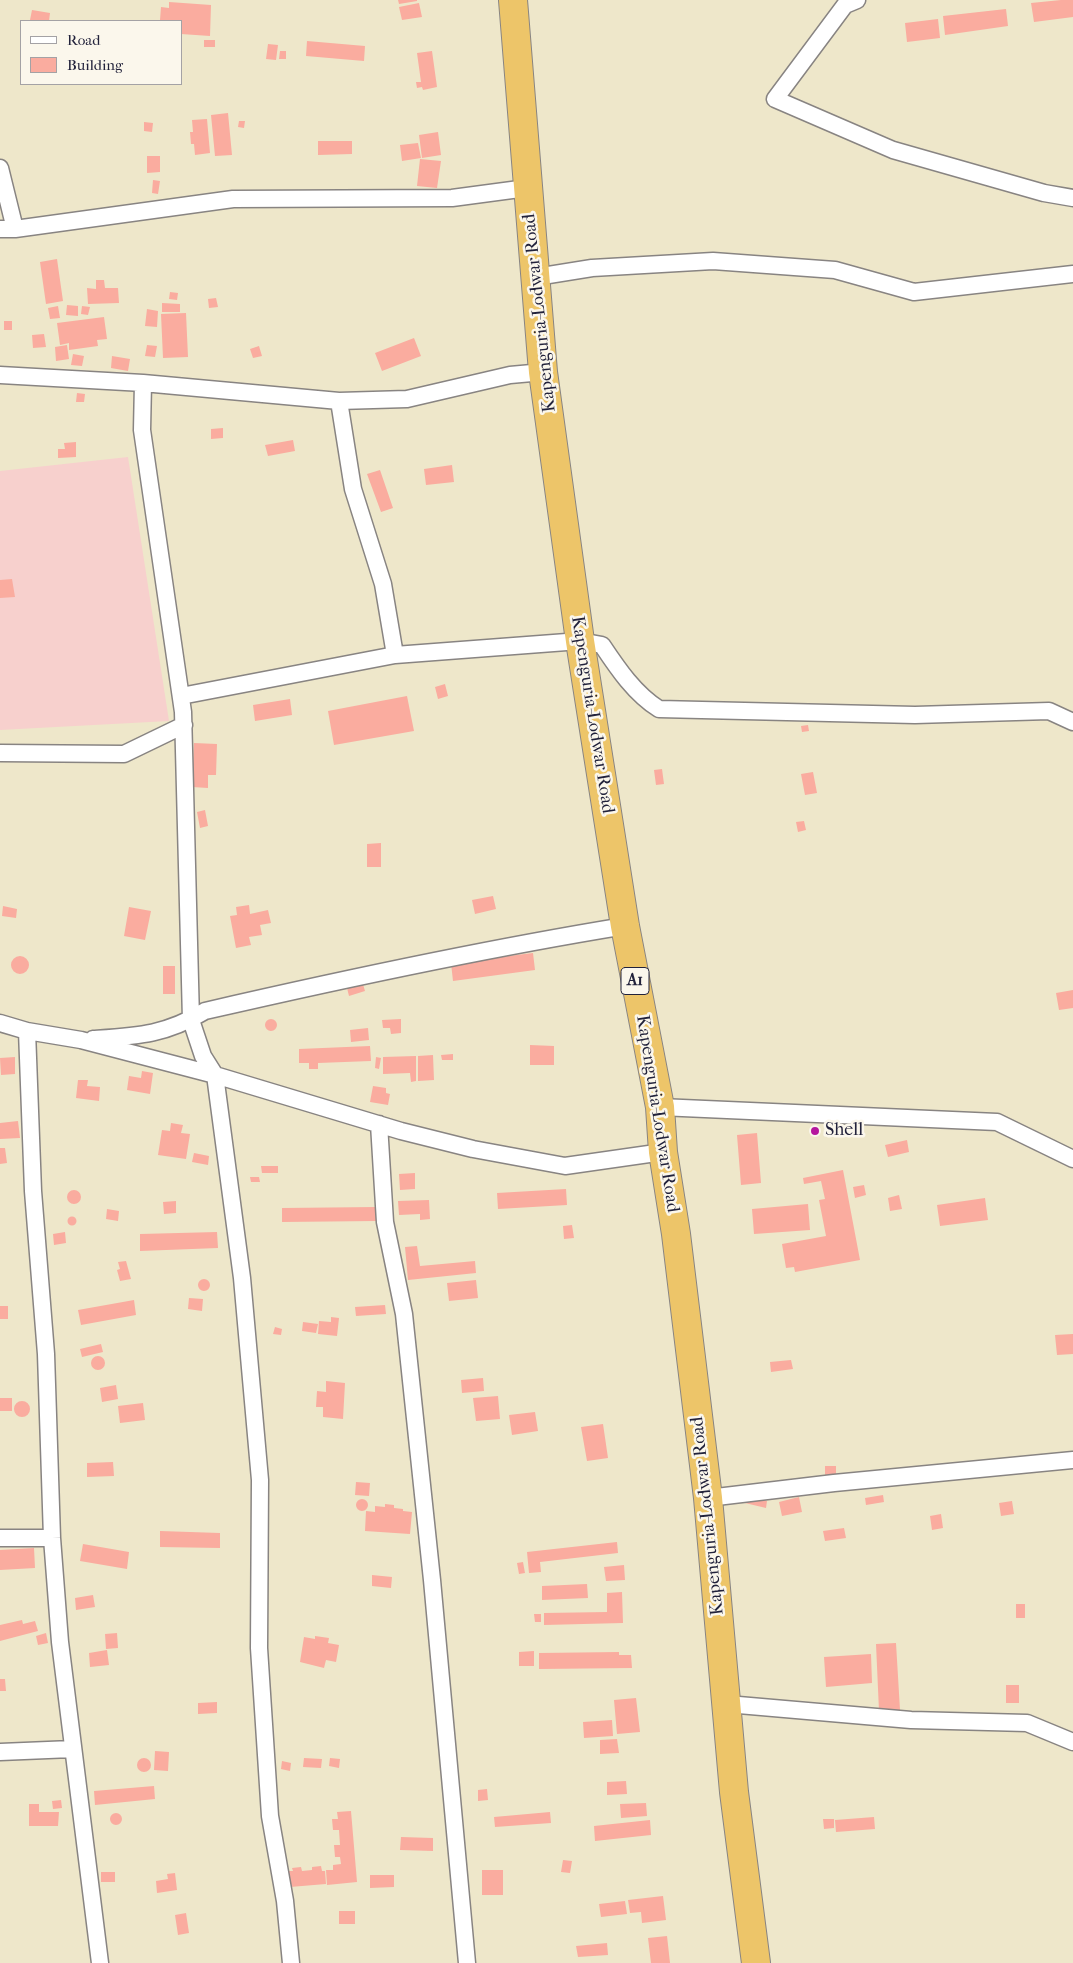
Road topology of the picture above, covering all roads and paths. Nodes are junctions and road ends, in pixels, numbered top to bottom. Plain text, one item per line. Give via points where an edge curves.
1 (857, 0) edge
2 (518, 1) edge
3 (0, 168) edge
4 (527, 188) junction
5 (1073, 198) edge
6 (8, 229) edge
7 (1073, 274) edge
8 (536, 277) junction
9 (544, 372) junction
10 (0, 375) edge
11 (143, 383) junction
12 (339, 401) junction
13 (580, 640) junction
14 (395, 656) junction
15 (181, 696) junction
16 (1073, 722) edge
17 (184, 725) junction
18 (0, 753) edge
19 (625, 926) junction
20 (191, 1020) junction
21 (0, 1023) edge
22 (27, 1031) junction
23 (81, 1040) junction
24 (215, 1075) junction
25 (660, 1107) junction
26 (380, 1124) junction
27 (664, 1152) junction
28 (1073, 1159) edge
29 (1073, 1460) edge
30 (708, 1498) junction
31 (0, 1538) edge
32 (52, 1538) junction
33 (726, 1704) junction
34 (1073, 1742) edge
35 (72, 1749) junction
36 (0, 1752) edge
37 (100, 1963) edge
38 (291, 1963) edge
39 (467, 1963) edge
40 (756, 1963) edge

1 - 5 street via 845,5 775,99 893,150 1044,193
2 - 4 highway, Kapenguria-Lodwar Road / A1
3 - 6 street
4 - 6 street via 452,198 234,199
4 - 8 highway, Kapenguria-Lodwar Road / A1
7 - 8 street via 914,292 835,270 713,261 592,268
8 - 9 highway, Kapenguria-Lodwar Road / A1
9 - 12 street via 510,376 407,399
9 - 13 highway, Kapenguria-Lodwar Road / A1
10 - 11 street
11 - 12 street
11 - 15 street via 142,430
12 - 14 street via 353,489 383,584
13 - 14 street
13 - 16 street via 602,645 646,701 659,709 915,715 1049,711
13 - 19 highway, Kapenguria-Lodwar Road / A1
14 - 15 street
15 - 17 street
17 - 18 street via 124,754
17 - 20 street
19 - 20 street via 375,972 205,1011
19 - 25 highway, Kapenguria-Lodwar Road / A1
20 - 23 street via 148,1034
20 - 24 street
21 - 22 street
22 - 23 street
22 - 32 street via 33,1191 46,1354
23 - 24 street
24 - 26 street
24 - 38 street via 242,1278 260,1480 259,1648 270,1816 285,1901
25 - 27 highway, Kapenguria-Lodwar Road / A1
25 - 28 street via 997,1122
26 - 27 street via 473,1149 565,1166
26 - 39 street via 385,1222 404,1314
27 - 30 highway, Kapenguria-Lodwar Road / A1
29 - 30 street
30 - 33 highway, Kapenguria-Lodwar Road / A1
31 - 32 street
32 - 35 street
33 - 34 street via 911,1720 1027,1723
33 - 40 highway, Kapenguria-Lodwar Road / A1
35 - 36 street
35 - 37 street

